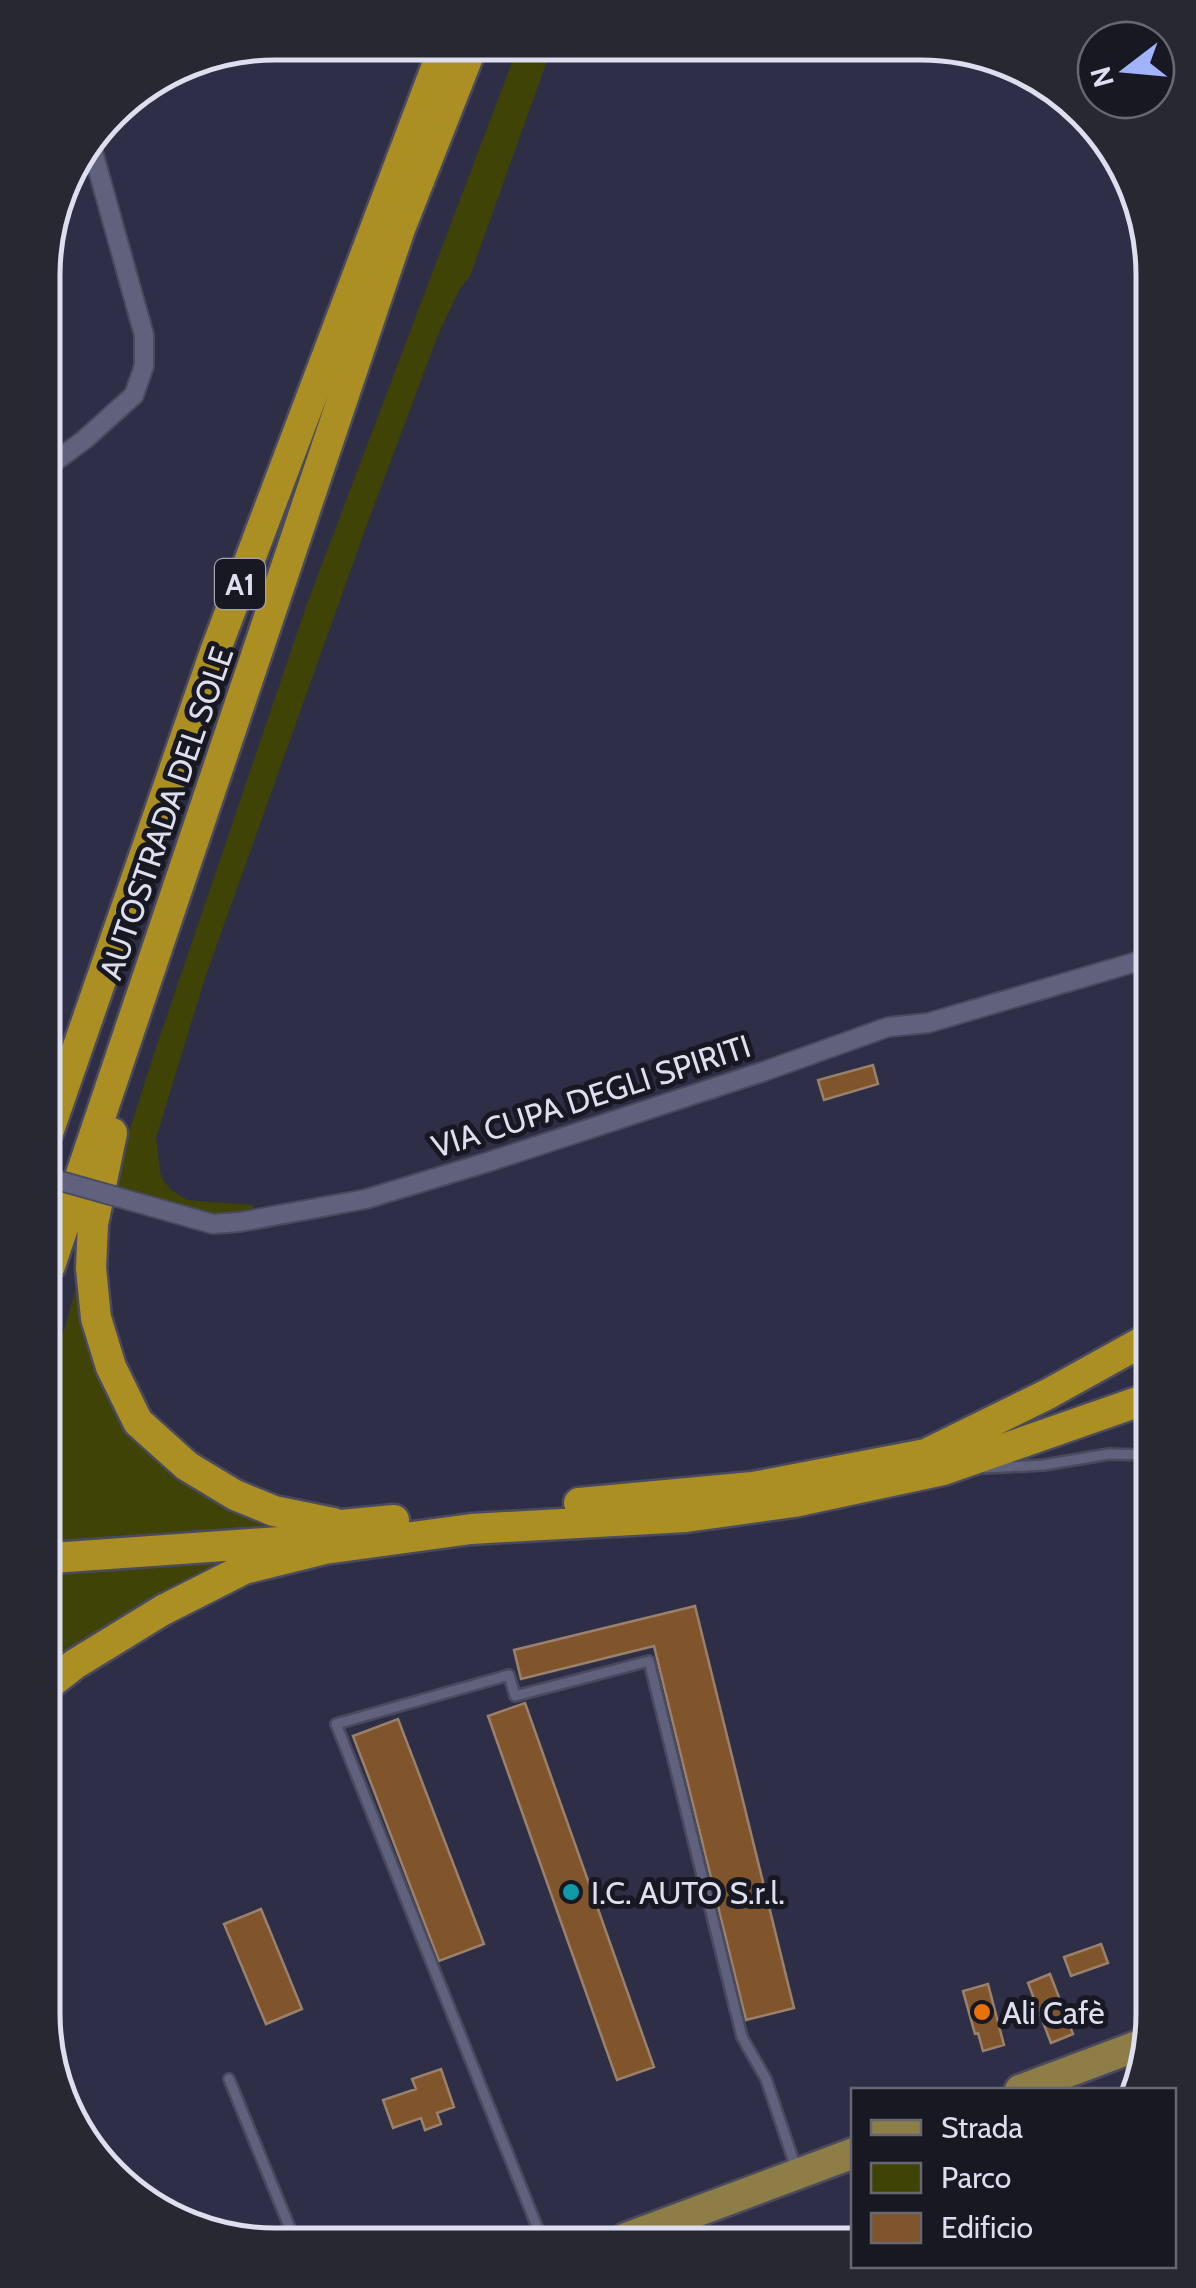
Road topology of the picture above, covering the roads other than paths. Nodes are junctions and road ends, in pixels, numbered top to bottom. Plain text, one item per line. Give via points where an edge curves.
1 (439, 60) edge
2 (467, 60) edge
3 (95, 159) edge
4 (60, 458) edge
5 (1136, 963) edge
6 (140, 1000) junction
7 (60, 1098) edge
8 (60, 1181) edge
9 (60, 1236) edge
10 (1136, 1345) edge
11 (1136, 1403) edge
12 (1136, 1454) edge
13 (943, 1470) junction
14 (341, 1525) junction
15 (405, 1538) junction
16 (280, 1541) junction
17 (60, 1557) edge
18 (60, 1675) edge
19 (1133, 2048) edge
20 (229, 2079) dead end
21 (1025, 2088) edge
22 (851, 2154) edge
23 (798, 2174) junction
24 (290, 2228) edge
25 (537, 2228) edge
26 (653, 2228) edge

1 - 7 highway, AUTOSTRADA DEL SOLE / A1 via 216,649
2 - 6 highway, AUTOSTRADA DEL SOLE / A1 via 400,229
3 - 4 street via 144,336 144,366 134,395
5 - 8 street, VIA CUPA DEGLI SPIRITI, bridge via 928,1023 888,1028 366,1199 212,1224
6 - 9 highway, AUTOSTRADA DEL SOLE / A1
6 - 14 highway via 92,1224 96,1318 112,1366 138,1422 187,1466 274,1511
10 - 14 highway via 926,1454 753,1487
11 - 13 highway
12 - 13 lane
13 - 15 highway via 686,1517 471,1528
14 - 16 highway
15 - 16 highway
15 - 18 highway via 244,1569
16 - 17 highway
19 - 21 main road
20 - 24 lane
22 - 23 main road
23 - 25 lane via 766,2079 742,2037 650,1661 515,1696 509,1675 336,1724
23 - 26 main road

